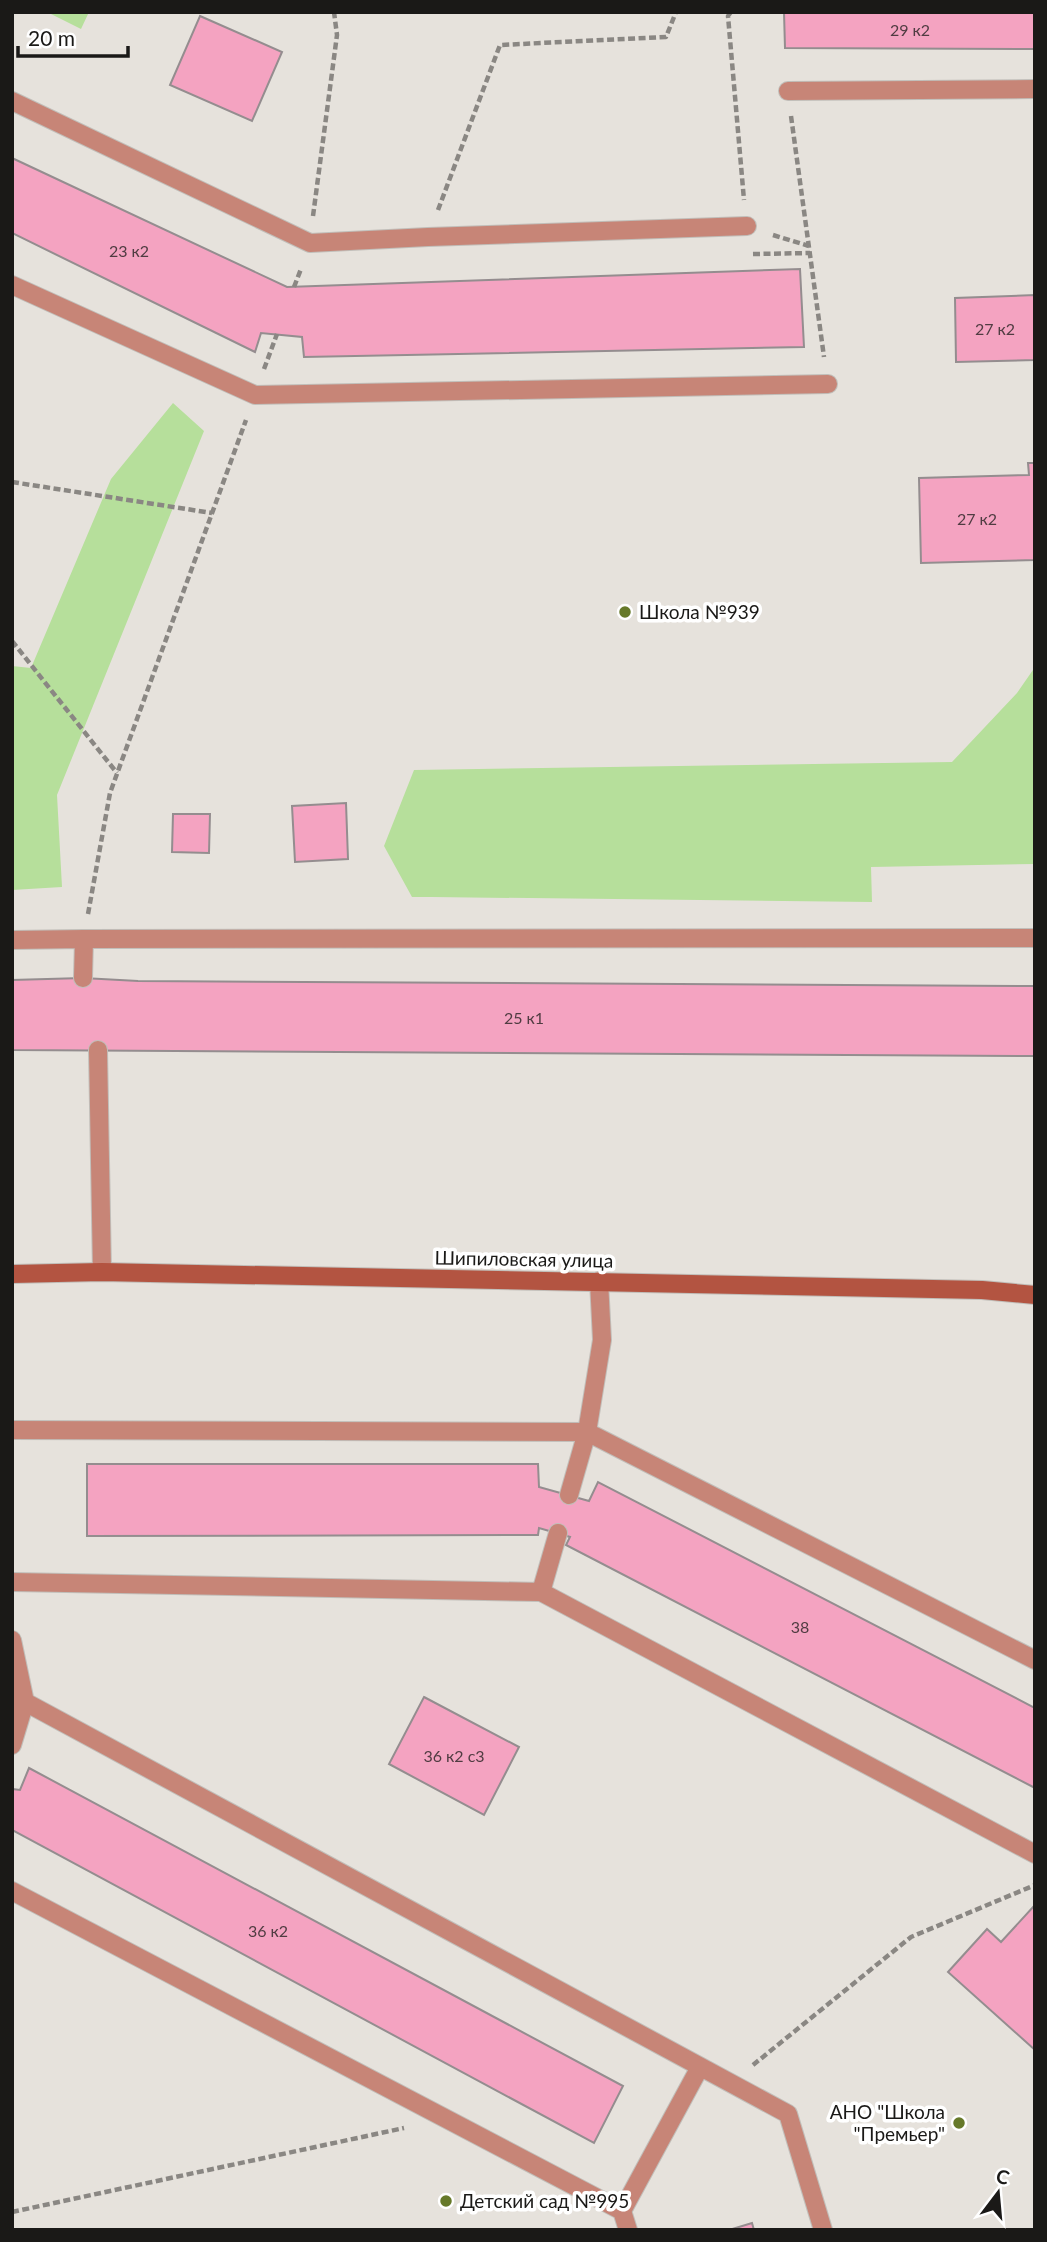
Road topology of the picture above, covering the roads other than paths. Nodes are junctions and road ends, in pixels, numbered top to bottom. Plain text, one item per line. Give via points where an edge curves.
1 (1035, 89) edge
2 (788, 91) road end
3 (12, 101) edge
4 (747, 226) road end
5 (12, 285) edge
6 (828, 384) road end
7 (1035, 938) edge
8 (84, 939) junction
9 (12, 940) edge
10 (83, 978) dead end
11 (98, 1050) dead end
12 (102, 1272) junction
13 (12, 1274) edge
14 (599, 1281) junction
15 (1035, 1295) edge
16 (12, 1430) edge
17 (587, 1432) junction
18 (569, 1495) dead end
19 (558, 1533) dead end
20 (12, 1582) edge
21 (541, 1592) junction
22 (12, 1640) edge
23 (1035, 1660) edge
24 (19, 1702) edge
25 (12, 1745) edge
26 (1035, 1854) edge
27 (12, 1891) edge
28 (699, 2067) junction
29 (622, 2211) junction
30 (628, 2230) edge
31 (823, 2230) edge

1 - 2 lane
3 - 4 lane via 310,243
5 - 6 lane via 255,395
7 - 8 lane
8 - 9 lane
8 - 10 lane
11 - 12 lane
12 - 13 main road, Шипиловская улица
12 - 14 main road, Шипиловская улица
14 - 15 main road, Шипиловская улица
14 - 17 lane via 602,1340
16 - 17 lane
17 - 18 lane
17 - 23 lane
19 - 21 lane
20 - 21 lane
21 - 26 lane
22 - 24 lane
24 - 25 lane
24 - 28 lane
27 - 29 lane
28 - 29 lane
28 - 31 lane via 788,2114
29 - 30 lane

